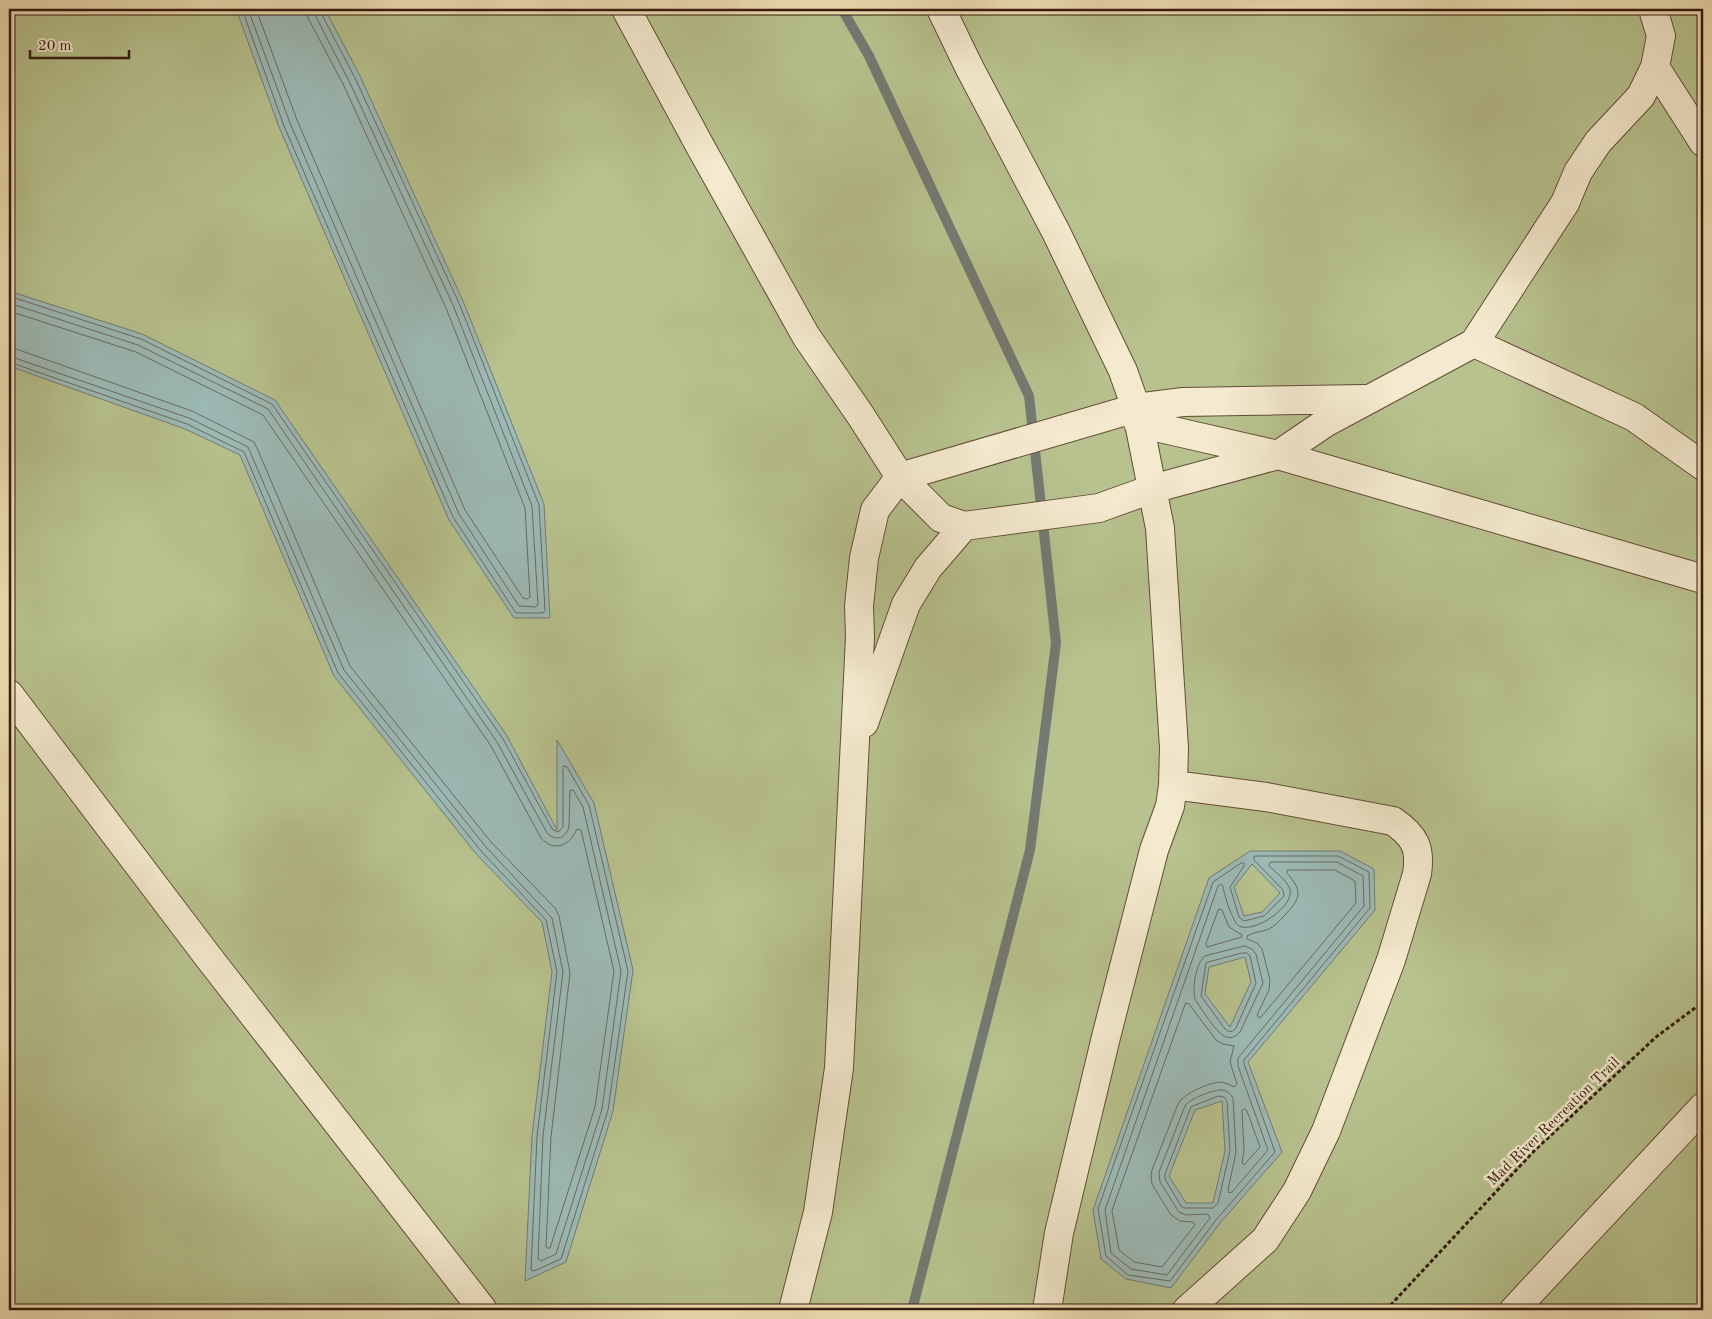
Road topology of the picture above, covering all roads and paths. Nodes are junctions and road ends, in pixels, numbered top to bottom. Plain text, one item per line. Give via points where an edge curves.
1 (626, 9) edge
2 (941, 9) edge
3 (1653, 9) edge
4 (1655, 67) junction
5 (1703, 142) edge
6 (1474, 344) junction
7 (1371, 399) junction
8 (1137, 416) junction
9 (1278, 455) junction
10 (1703, 466) edge
11 (900, 478) junction
12 (1152, 489) junction
13 (964, 526) junction
14 (1703, 579) edge
15 (9, 694) edge
16 (854, 753) junction
17 (1173, 785) junction
18 (1703, 1002) edge
19 (1703, 1107) edge
20 (483, 1310) edge
21 (793, 1310) edge
22 (1047, 1310) edge
23 (1187, 1310) edge
24 (1386, 1310) edge
25 (1514, 1310) edge

1 - 11 lane via 806,336
2 - 8 lane via 1073,267 1123,371
3 - 4 lane via 1661,36
4 - 5 lane
4 - 6 lane via 1641,96 1598,142 1578,172 1565,203
6 - 7 lane
6 - 10 lane via 1634,417
7 - 8 lane via 1183,402
7 - 9 lane via 1325,423
8 - 9 lane
8 - 11 lane
8 - 12 lane
9 - 12 lane
9 - 14 lane
11 - 13 lane via 941,518
11 - 16 lane via 874,510 864,558 859,606
12 - 13 lane via 1099,508
12 - 17 lane via 1160,528 1174,748
13 - 16 lane via 928,568 906,604
15 - 20 lane
16 - 21 lane via 839,1068 818,1212
17 - 22 lane via 1068,1196
17 - 23 lane via 1266,797 1393,821 1407,831 1416,845 1419,861 1391,960 1326,1131 1297,1191 1265,1240
18 - 24 path, Mad River Recreation Trail via 1656,1037 1534,1151
19 - 25 lane

